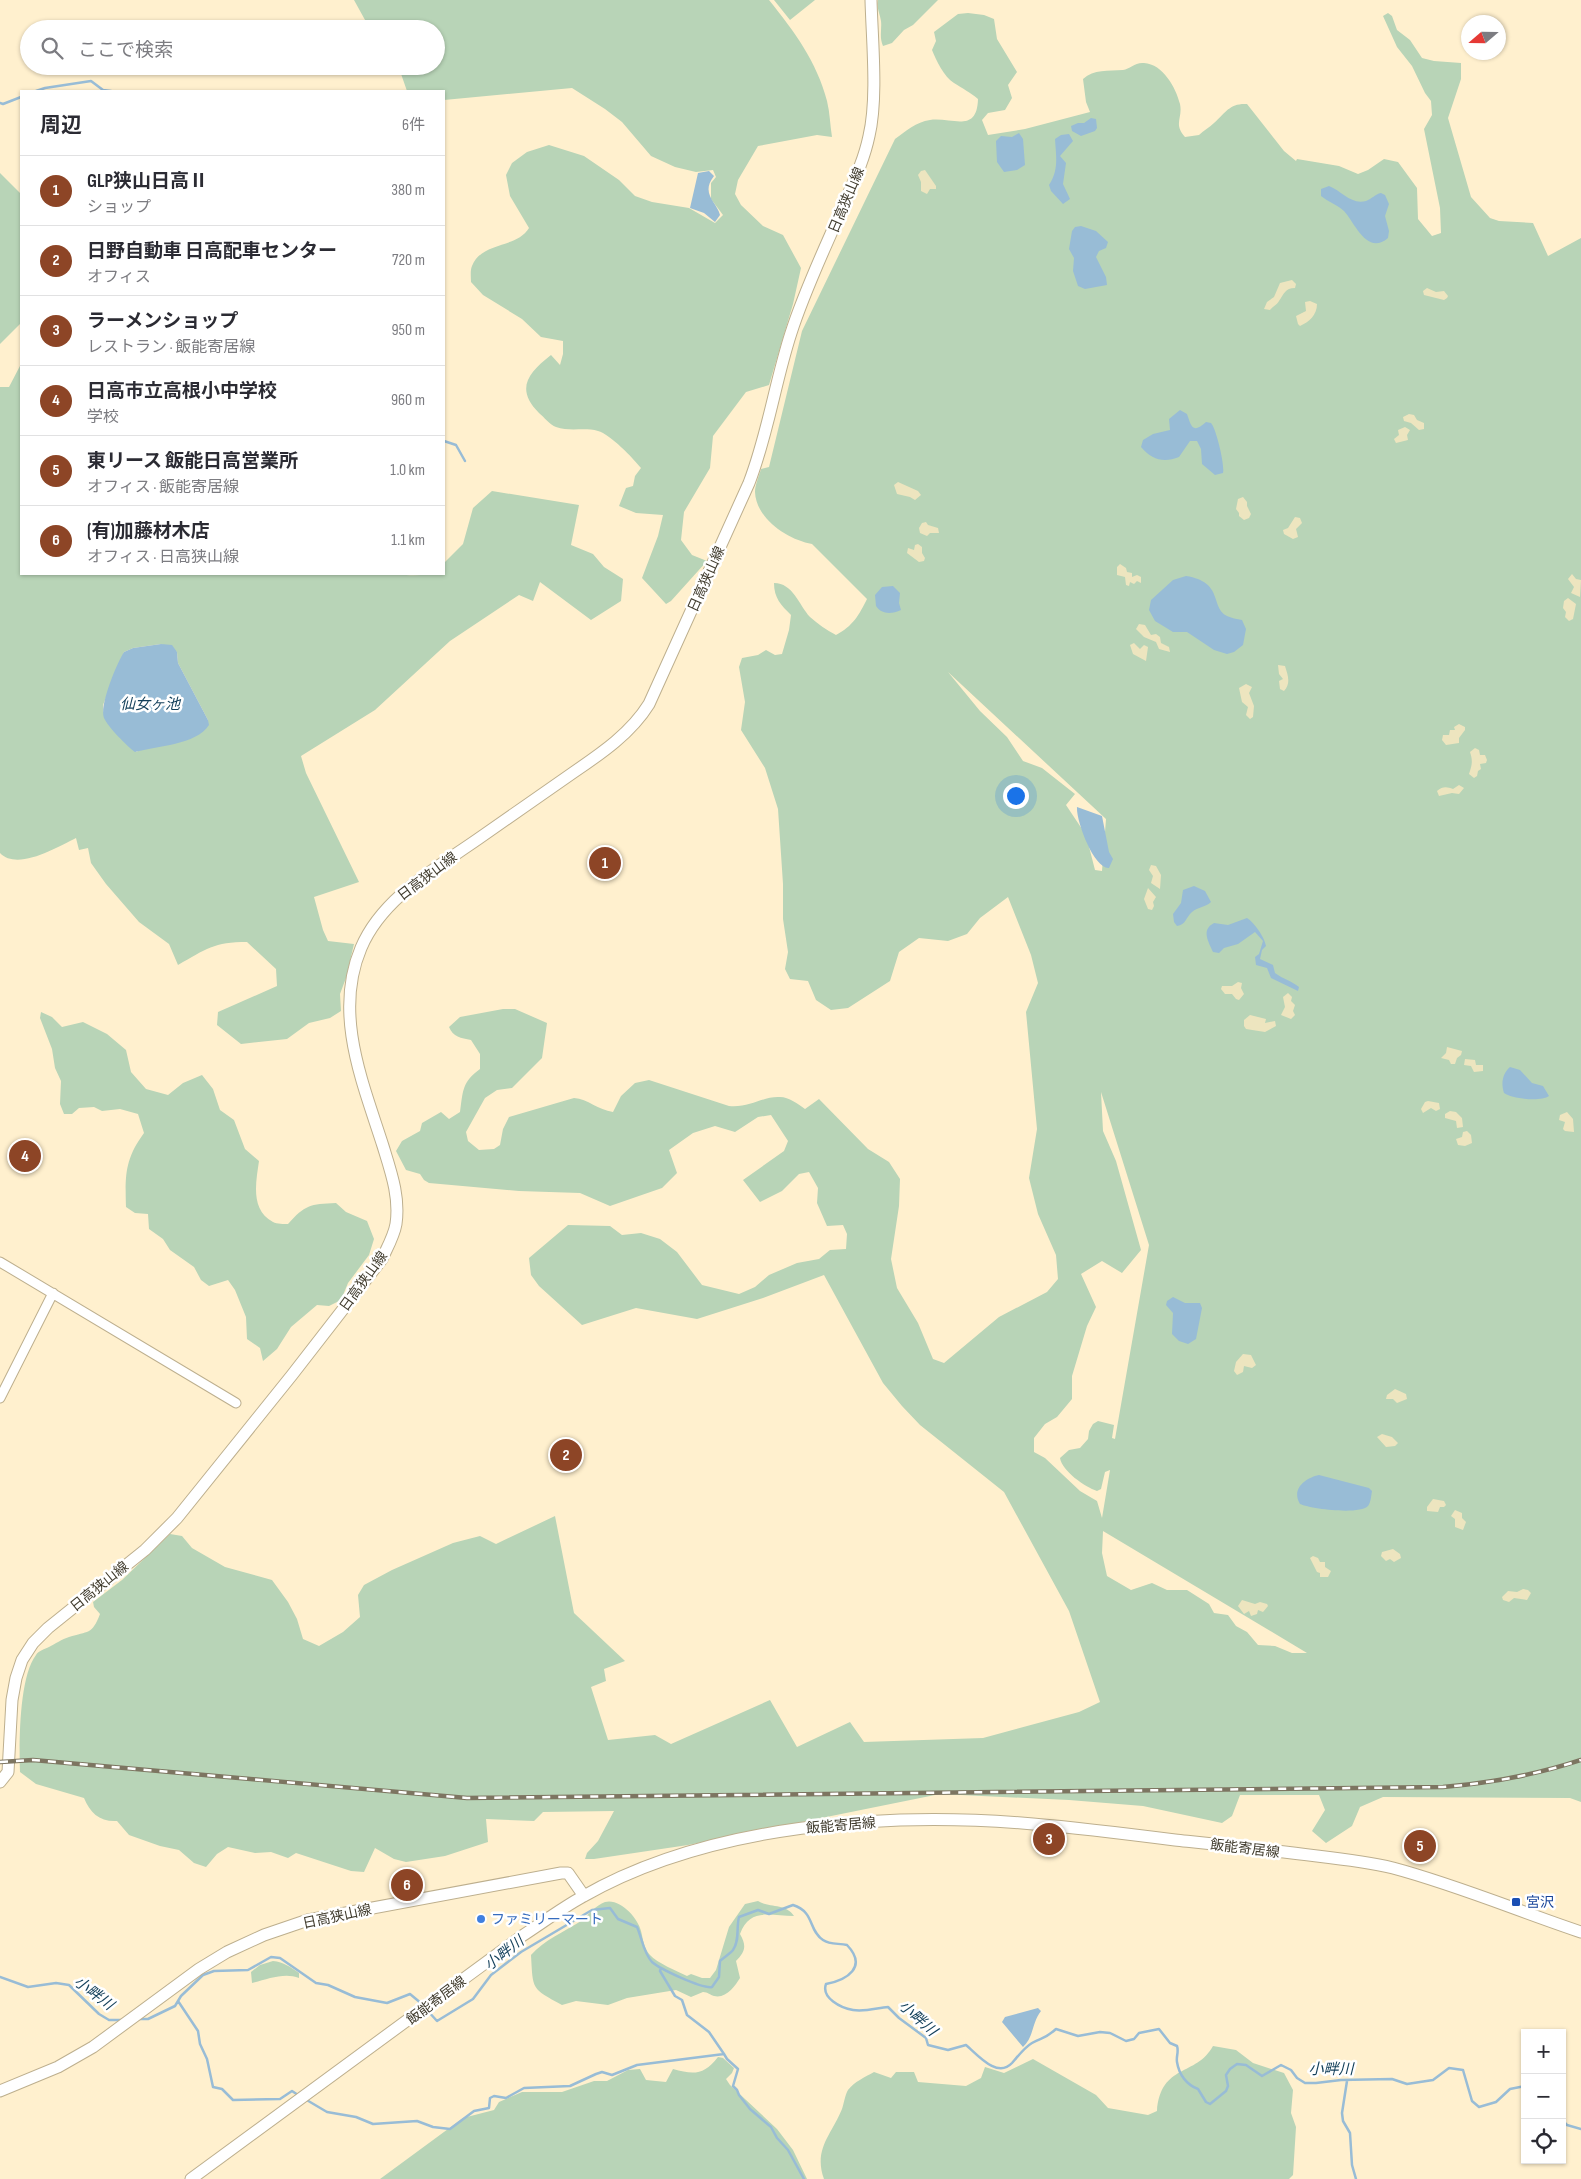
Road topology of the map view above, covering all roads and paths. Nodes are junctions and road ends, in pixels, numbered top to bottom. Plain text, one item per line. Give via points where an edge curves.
1 (871, 0) edge
2 (0, 1262) edge
3 (53, 1293) junction
4 (0, 1398) edge
5 (236, 1403) dead end
6 (0, 1782) edge
7 (584, 1896) junction
8 (1581, 1932) edge
9 (0, 2090) edge
10 (192, 2179) edge

1 - 6 main road, 日高狭山線 via 872,110 863,159 791,332 760,456 750,482 648,704 640,717 604,751 410,886 374,924 360,949 350,994 350,1022 361,1077 394,1180 396,1225 390,1243 382,1259 177,1518 145,1550 48,1628 34,1643 22,1660 16,1678 8,1772
2 - 3 street
3 - 4 street
3 - 5 street
7 - 8 main road, 飯能寄居線 via 662,1861 728,1841 817,1827 949,1819 1031,1823 1365,1862 1426,1878
7 - 9 main road, 日高狭山線 via 572,1877 561,1873 308,1920 227,1952 199,1968 93,2047
7 - 10 main road, 飯能寄居線 via 522,1936

